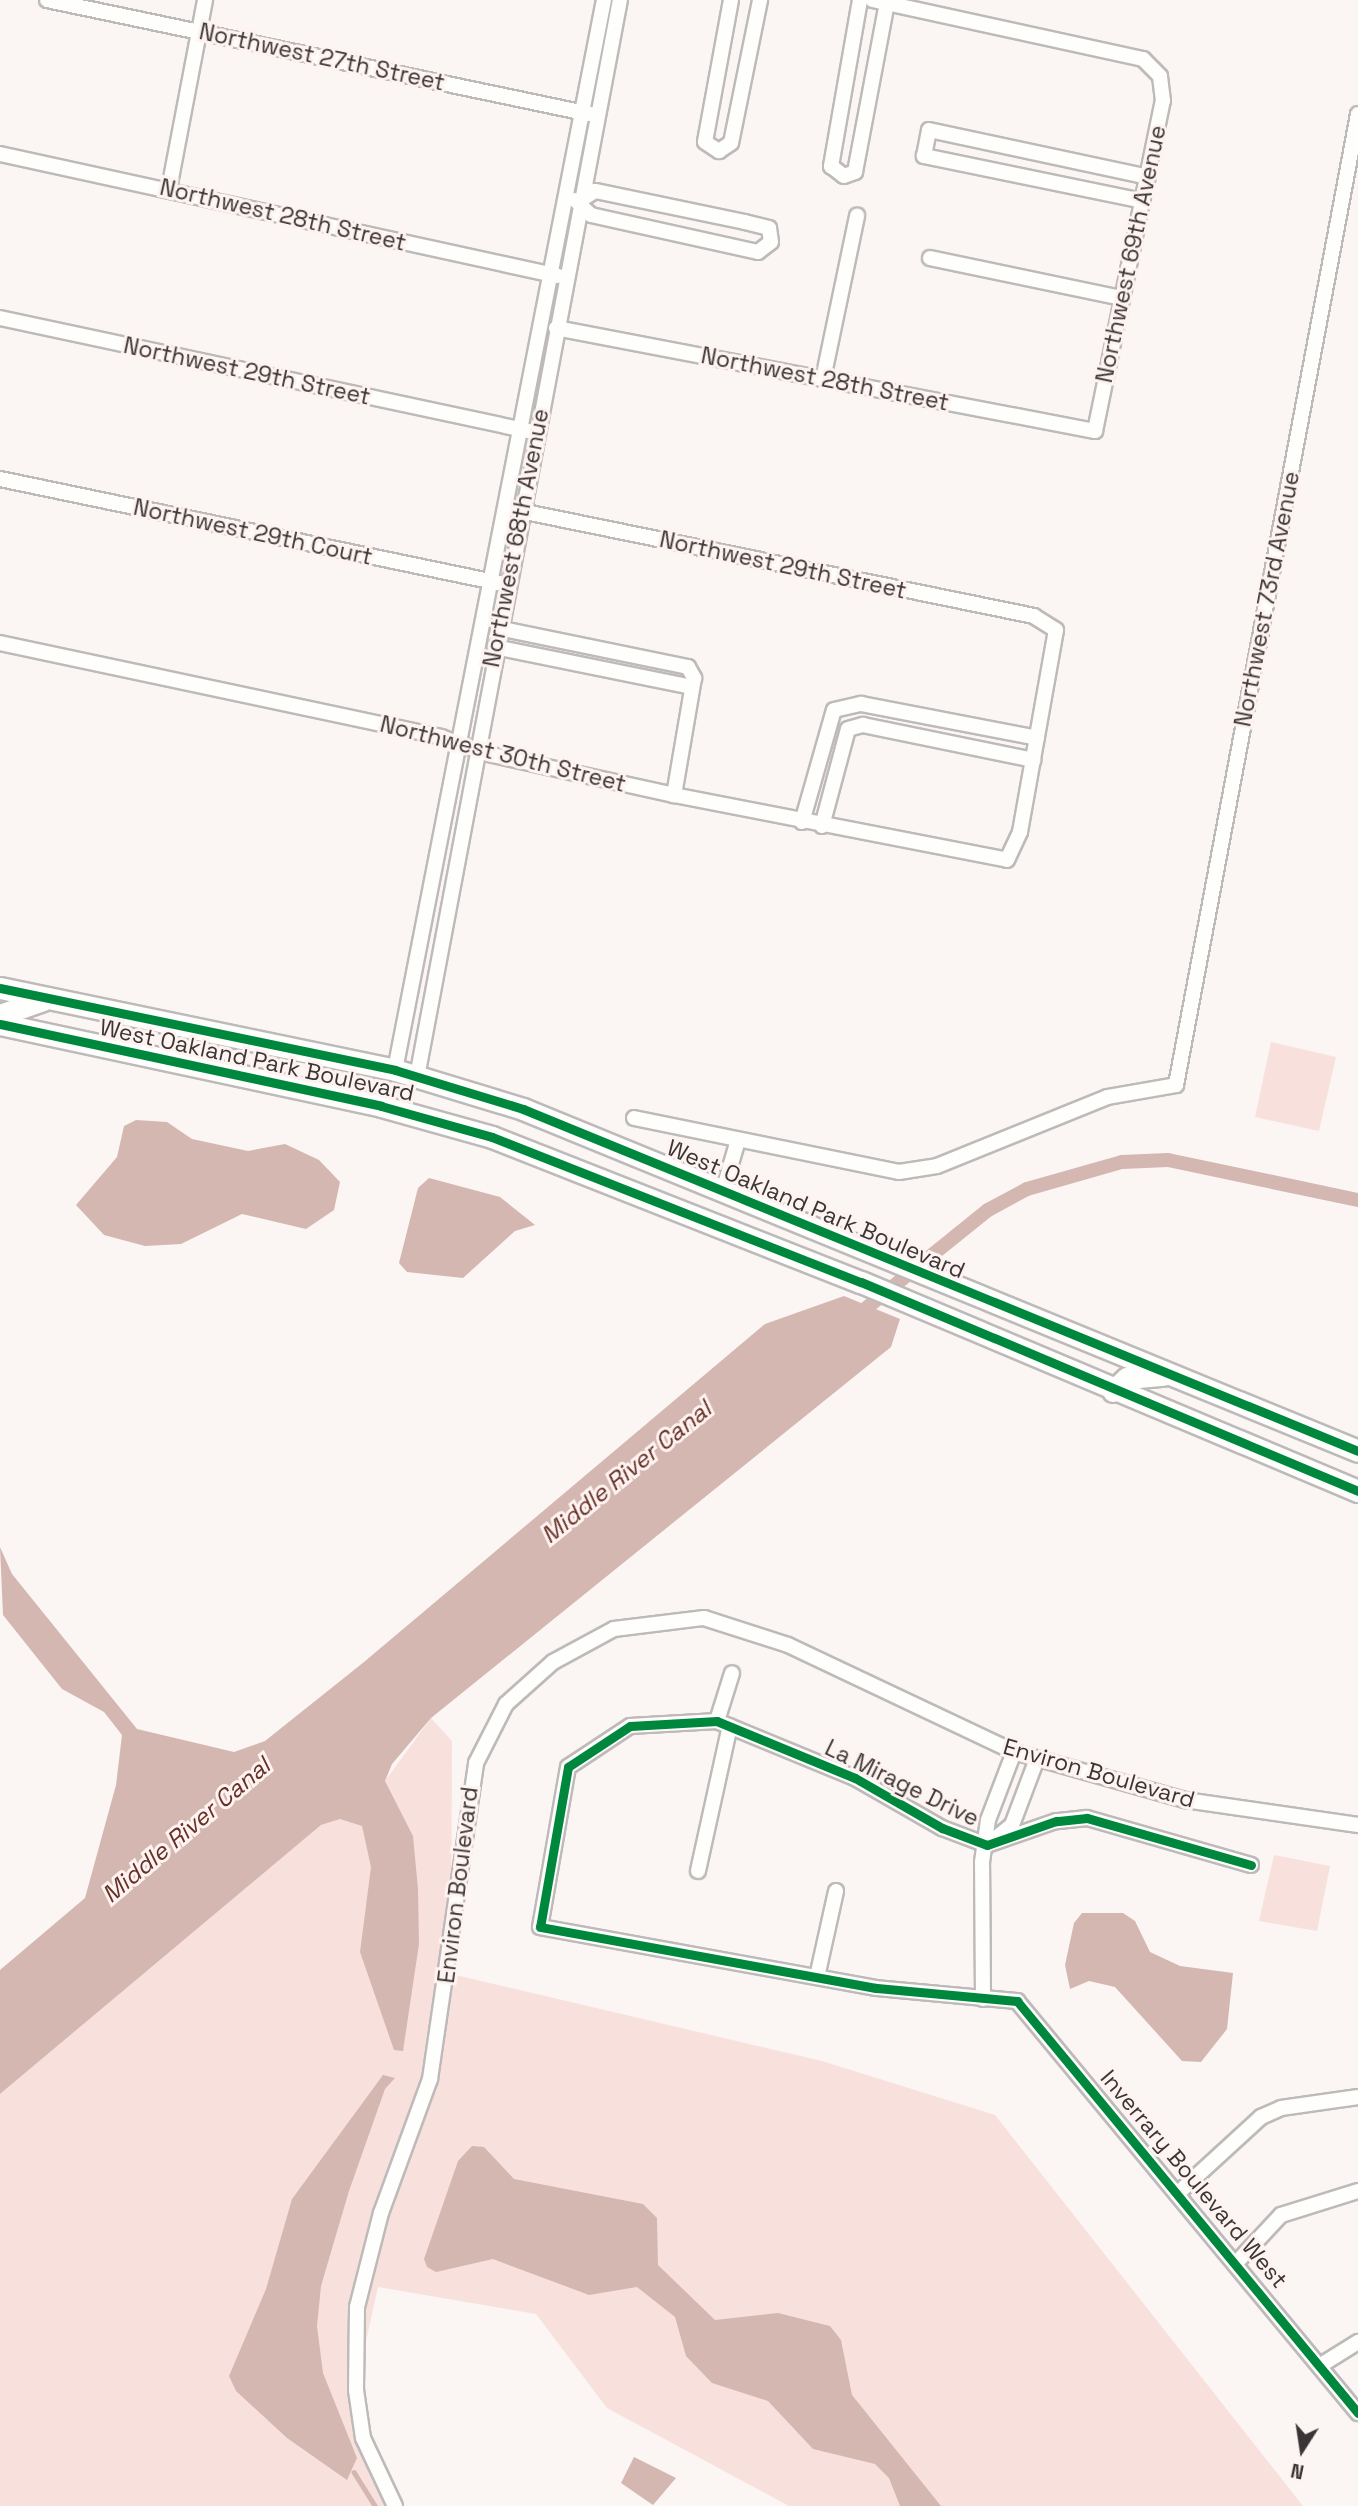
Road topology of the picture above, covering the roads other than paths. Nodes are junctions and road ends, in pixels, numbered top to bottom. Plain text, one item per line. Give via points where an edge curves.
1 (47, 0) edge
2 (205, 0) edge
3 (604, 0) edge
4 (620, 0) edge
5 (731, 0) edge
6 (760, 0) edge
7 (860, 0) edge
8 (872, 0) edge
9 (887, 3) junction
10 (198, 30) junction
11 (848, 65) junction
12 (874, 70) junction
13 (589, 114) junction
14 (1358, 114) edge
15 (839, 117) junction
16 (864, 122) junction
17 (0, 154) edge
18 (1148, 177) junction
19 (169, 189) junction
20 (573, 199) junction
21 (1143, 201) junction
22 (856, 216) dead end
23 (930, 258) dead end
24 (551, 275) junction
25 (566, 278) junction
26 (1122, 298) junction
27 (0, 318) edge
28 (556, 328) junction
29 (823, 379) junction
30 (529, 430) junction
31 (1095, 431) joint
32 (0, 479) edge
33 (506, 508) junction
34 (521, 511) junction
35 (499, 583) junction
36 (498, 628) junction
37 (0, 643) edge
38 (495, 647) junction
39 (692, 687) junction
40 (1037, 738) junction
41 (460, 745) junction
42 (475, 751) junction
43 (1033, 760) junction
44 (674, 794) junction
45 (802, 822) junction
46 (822, 826) junction
47 (0, 988) edge
48 (49, 999) junction
49 (0, 1015) edge
50 (0, 1024) edge
51 (395, 1070) junction
52 (417, 1077) junction
53 (634, 1118) dead end
54 (738, 1140) junction
55 (723, 1191) junction
56 (1172, 1376) junction
57 (1113, 1391) junction
58 (1358, 1451) edge
59 (1358, 1491) edge
60 (732, 1673) dead end
61 (724, 1723) junction
62 (1013, 1752) junction
63 (1037, 1759) junction
64 (1358, 1825) edge
65 (987, 1844) junction
66 (1251, 1865) dead end
67 (698, 1871) dead end
68 (836, 1891) dead end
69 (817, 1977) junction
70 (983, 1999) junction
71 (1358, 2097) edge
72 (1358, 2191) edge
73 (1177, 2194) junction
74 (1238, 2261) junction
75 (1358, 2342) edge
76 (1321, 2365) junction
77 (1358, 2413) edge
78 (395, 2506) edge

1 - 10 street, Northwest 27th Street
2 - 10 street
3 - 13 street, Northwest 68th Avenue
4 - 13 street, Northwest 68th Avenue
5 - 6 street via 705,142 719,151 732,143
7 - 11 street
8 - 9 street
9 - 12 street
9 - 18 street, Northwest 69th Avenue via 1143,59 1160,76 1163,101
10 - 13 street, Northwest 27th Street
10 - 19 street
11 - 12 street
11 - 15 street
12 - 16 street
13 - 20 street, Northwest 68th Avenue
14 - 54 street, Northwest 73rd Avenue via 1176,1085 1108,1097 922,1171 899,1172
15 - 16 street
15 - 16 street via 831,166 844,176 855,172
17 - 19 street, Northwest 28th Street
18 - 21 street, Northwest 69th Avenue
18 - 21 street via 929,130 924,156
19 - 24 street, Northwest 28th Street
20 - 20 street via 591,215 758,252 771,242 769,228 745,222 595,191
20 - 24 street, Northwest 68th Avenue
20 - 25 street, Northwest 68th Avenue
21 - 26 street, Northwest 69th Avenue
22 - 29 street
23 - 26 street
24 - 25 street, Northwest 28th Street
24 - 30 street, Northwest 68th Avenue
25 - 28 street, Northwest 68th Avenue
26 - 31 street, Northwest 69th Avenue
27 - 30 street, Northwest 29th Street
28 - 29 street, Northwest 28th Street
28 - 30 street, Northwest 68th Avenue
29 - 31 street, Northwest 28th Street
30 - 33 street, Northwest 68th Avenue
30 - 34 street, Northwest 68th Avenue
32 - 35 street, Northwest 29th Court
33 - 34 street, Northwest 29th Street
33 - 35 street, Northwest 68th Avenue
34 - 35 street, Northwest 68th Avenue
34 - 40 street, Northwest 29th Street via 1034,616 1056,630
35 - 36 street, Northwest 68th Avenue
35 - 41 street, Northwest 68th Avenue
36 - 38 street, Northwest 68th Avenue
36 - 39 street via 688,667
37 - 41 street, Northwest 30th Street
38 - 39 street
38 - 42 street, Northwest 68th Avenue
39 - 44 street
40 - 43 street
40 - 45 street via 861,704 834,710
41 - 42 street, Northwest 30th Street
41 - 51 street, Northwest 68th Avenue
42 - 44 street, Northwest 30th Street
42 - 52 street, Northwest 68th Avenue
43 - 46 street via 863,725 848,729
43 - 46 street, Northwest 30th Street via 1020,832 1007,860
44 - 45 street, Northwest 30th Street
45 - 46 street, Northwest 30th Street
47 - 48 main road, West Oakland Park Boulevard
48 - 49 main road
48 - 51 main road, West Oakland Park Boulevard
50 - 57 main road, West Oakland Park Boulevard via 445,1122 861,1282
51 - 52 main road, West Oakland Park Boulevard
52 - 55 main road, West Oakland Park Boulevard via 546,1118
53 - 54 street
54 - 55 street
55 - 56 main road, West Oakland Park Boulevard
56 - 57 main road via 1127,1378
56 - 58 main road, West Oakland Park Boulevard
57 - 59 main road, West Oakland Park Boulevard
60 - 61 street
61 - 65 street, La Mirage Drive via 855,1778 942,1828
61 - 67 street
61 - 69 street, La Mirage Drive via 630,1726 568,1767 540,1927
62 - 63 street, Environ Boulevard
62 - 65 street, La Mirage Drive via 988,1820
62 - 78 street, Environ Boulevard via 788,1645 705,1618 614,1629 553,1662 506,1704 481,1747 466,1794 452,1956 430,2079 381,2213 357,2307 356,2390 363,2438
63 - 64 street, Environ Boulevard via 1185,1800
63 - 65 street, La Mirage Drive via 1012,1825
65 - 66 street, La Mirage Drive via 1056,1821 1087,1818
65 - 70 street, La Mirage Drive via 982,1862
68 - 69 street
69 - 70 street, La Mirage Drive
70 - 73 street, Inverrary Boulevard West via 1017,2001
71 - 73 street, Inverrary Boulevard West via 1281,2108 1261,2118
72 - 74 street, Inverrary Boulevard West via 1281,2215
73 - 74 street, Inverrary Boulevard West
74 - 76 street, Inverrary Boulevard West
75 - 76 street
76 - 77 street, Inverrary Boulevard West

